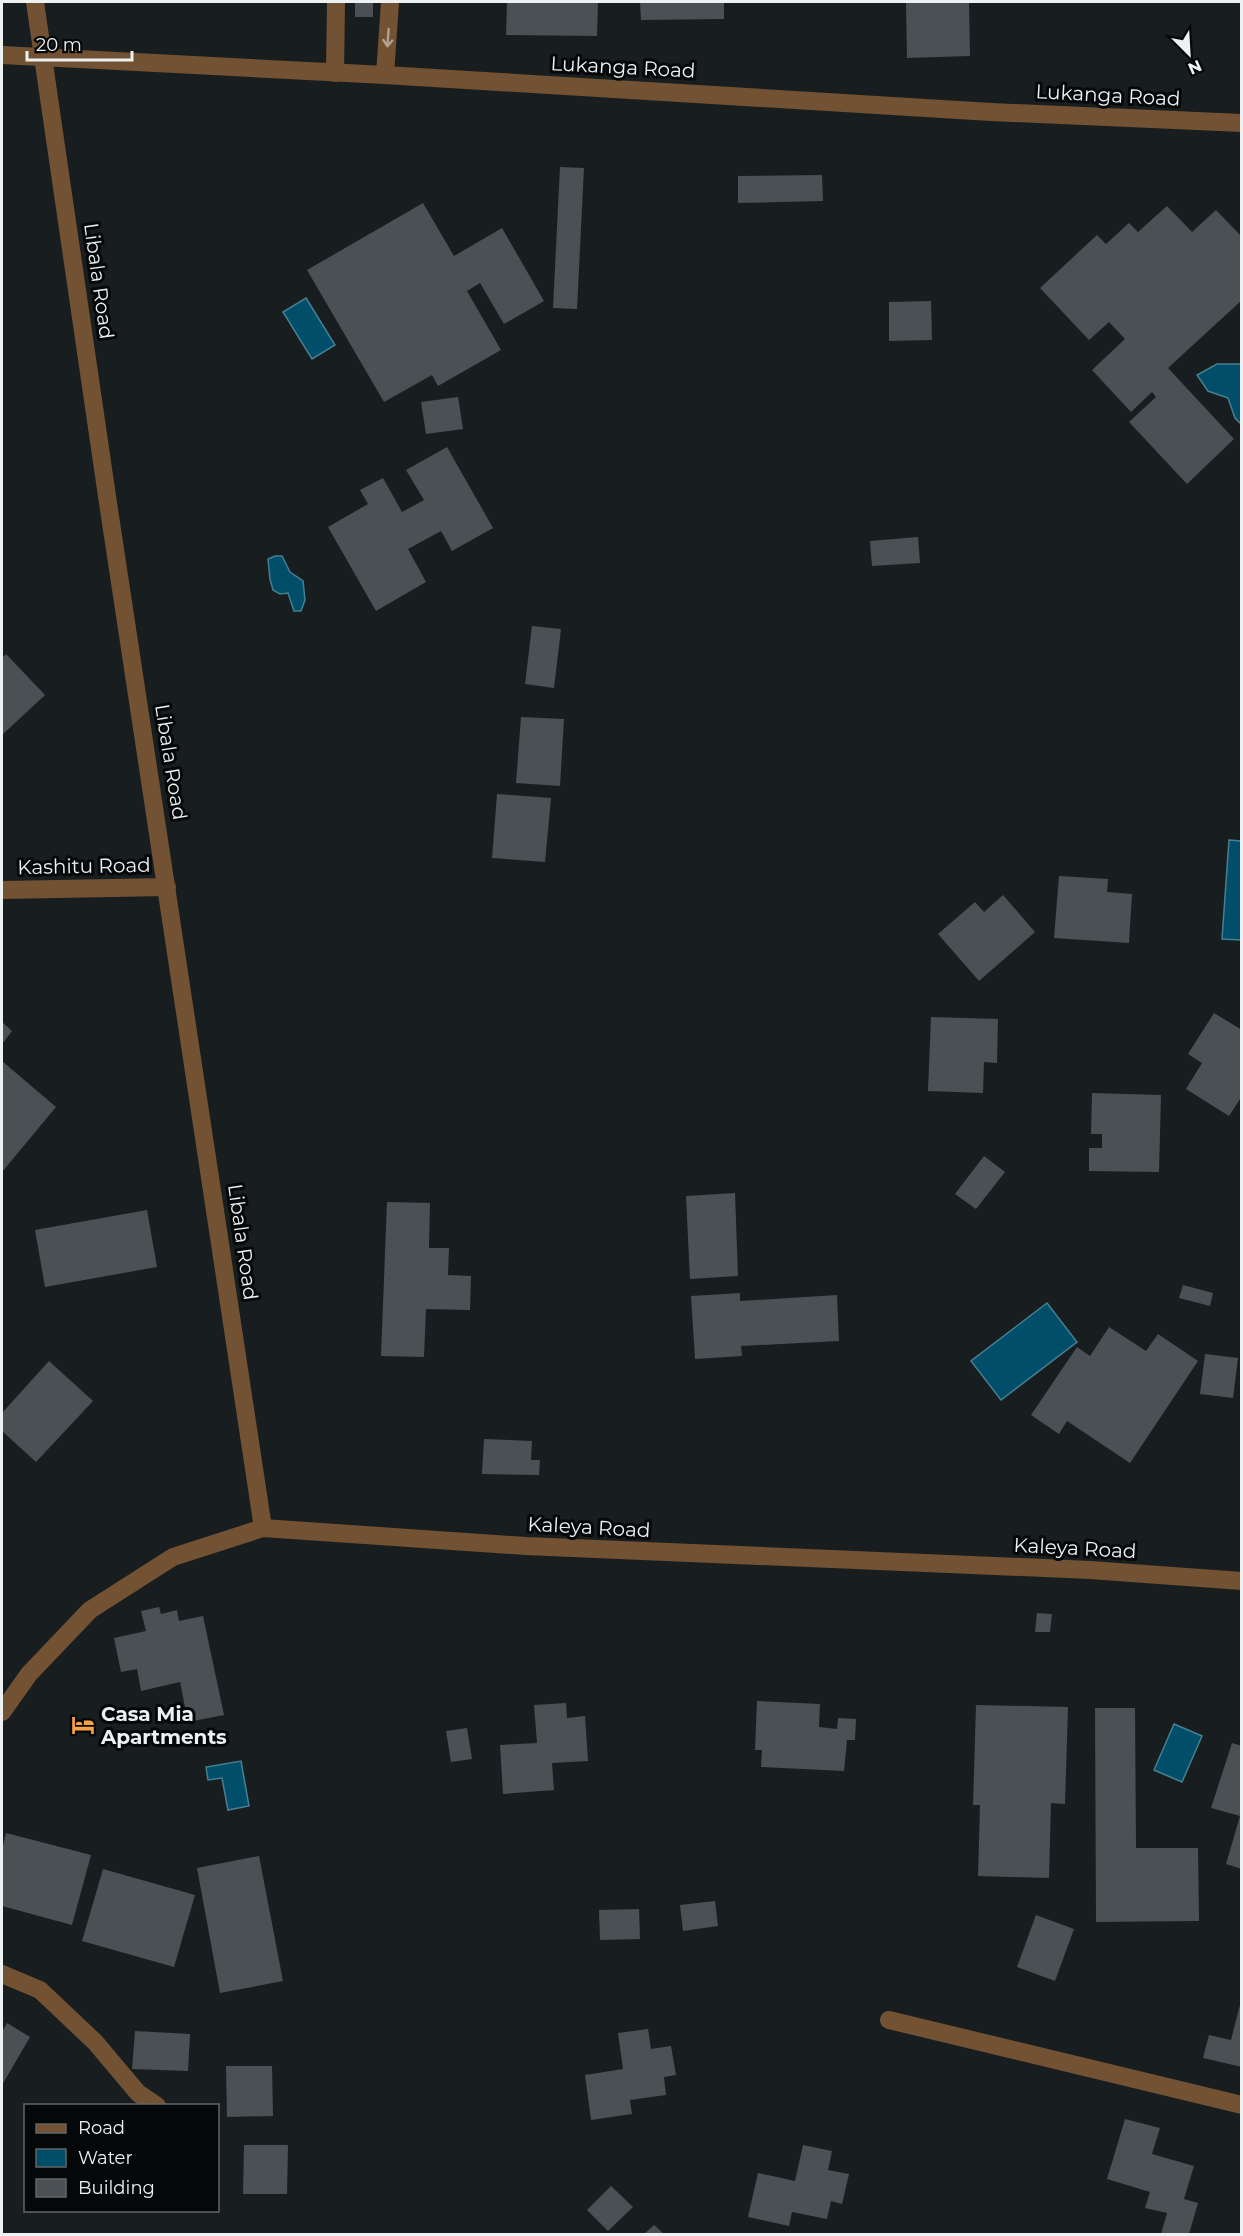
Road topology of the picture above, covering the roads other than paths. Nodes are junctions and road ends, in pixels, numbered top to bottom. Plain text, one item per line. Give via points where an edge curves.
1 (35, 2) edge
2 (336, 2) edge
3 (390, 2) edge
4 (2, 55) edge
5 (43, 56) junction
6 (335, 73) junction
7 (385, 75) junction
8 (1242, 123) edge
9 (167, 887) junction
10 (2, 890) edge
11 (263, 1528) junction
12 (1242, 1581) edge
13 (2, 1712) edge
14 (2, 1974) edge
15 (889, 2020) dead end
16 (154, 2104) edge
17 (1242, 2105) edge

1 - 5 street, Libala Road
2 - 6 street
3 -> 7 street
4 - 5 street, Lukanga Road
5 - 6 street, Lukanga Road
5 - 9 street, Libala Road
6 - 7 street, Lukanga Road
7 - 8 street, Lukanga Road
9 - 10 street, Kashitu Road
9 - 11 street, Libala Road
11 - 12 street, Kaleya Road via 526,1546 1090,1570
11 - 13 street, Kaleya Road via 173,1557 90,1610 29,1674
14 - 16 street via 40,1990 94,2042 138,2093
15 - 17 street

